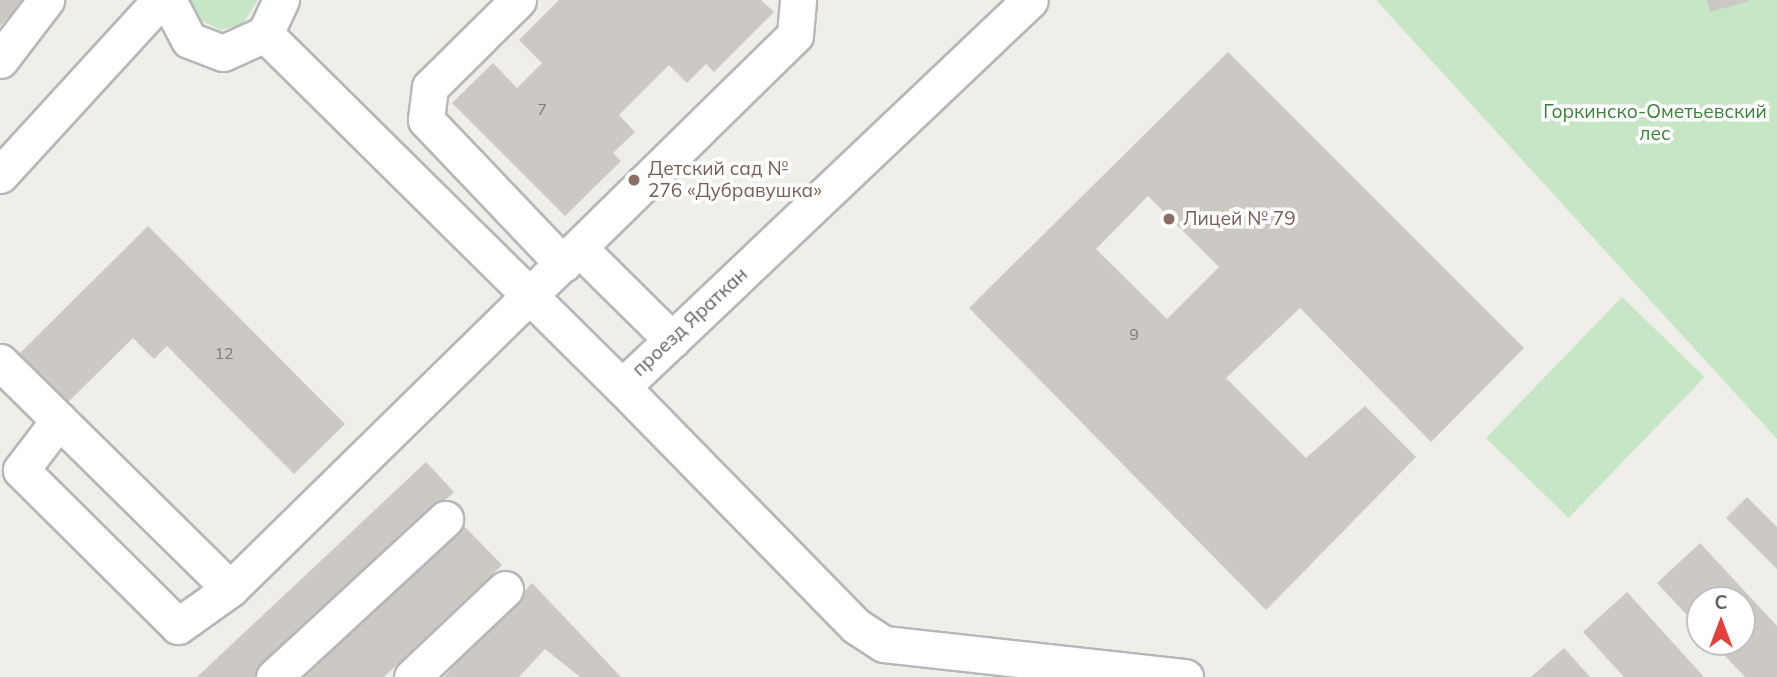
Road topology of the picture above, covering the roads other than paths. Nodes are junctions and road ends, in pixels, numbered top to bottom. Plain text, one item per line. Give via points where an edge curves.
1 (46, 0) edge
2 (281, 0) edge
3 (518, 0) edge
4 (798, 0) edge
5 (1030, 0) edge
6 (168, 2) edge
7 (265, 34) junction
8 (0, 60) edge
9 (0, 175) edge
10 (571, 256) junction
11 (528, 296) junction
12 (672, 340) junction
13 (0, 362) edge
14 (622, 387) junction
15 (59, 420) junction
16 (446, 519) dead end
17 (230, 589) junction
18 (505, 589) dead end
19 (274, 677) edge
20 (412, 677) edge
21 (1185, 677) edge

1 - 8 street
2 - 7 street
3 - 10 street via 430,87 426,120
4 - 10 street via 794,35
5 - 12 street, проезд Яраткан
6 - 7 street via 177,27 205,49 241,50
6 - 9 street via 153,8
7 - 11 street, проезд Яраткан
10 - 11 street
10 - 12 street
11 - 14 street, проезд Яраткан
11 - 17 street
12 - 14 street, проезд Яраткан
13 - 15 street
14 - 21 street via 846,617 884,644
15 - 17 street
15 - 17 street via 21,470 178,626
16 - 19 street
18 - 20 street

